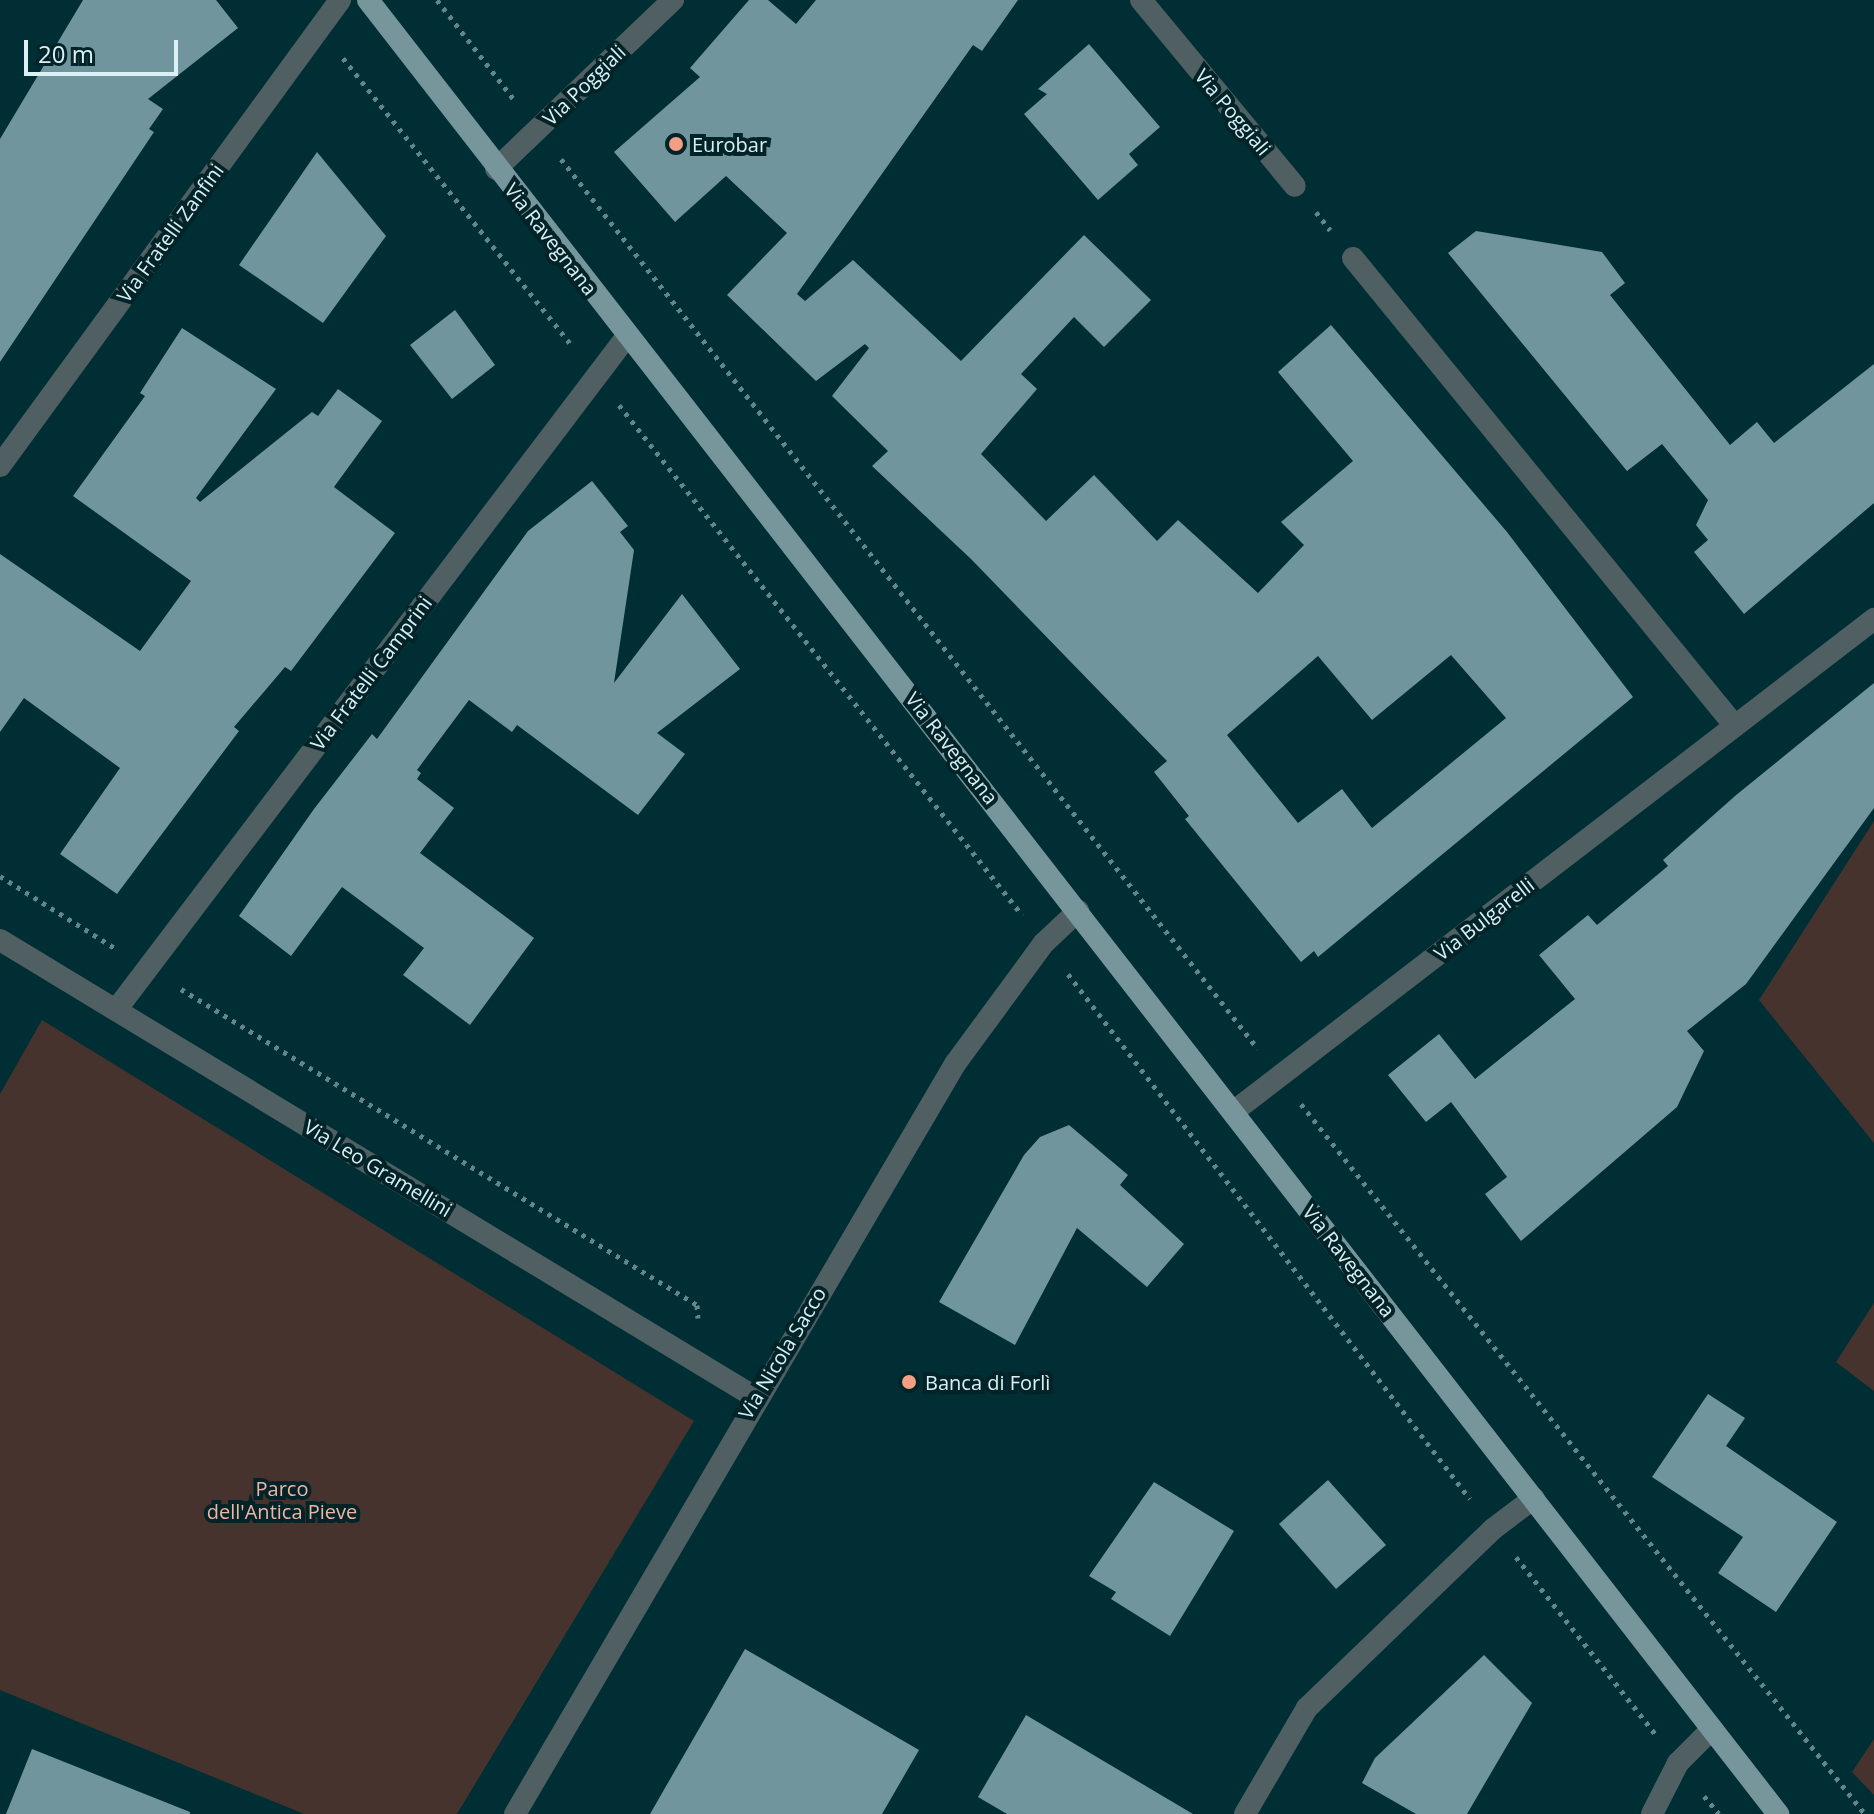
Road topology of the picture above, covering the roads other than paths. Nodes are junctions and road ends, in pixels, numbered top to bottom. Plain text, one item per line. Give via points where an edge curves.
1 (340, 0) edge
2 (368, 0) edge
3 (673, 0) edge
4 (1141, 0) edge
5 (496, 169) junction
6 (1295, 186) road end
7 (1353, 258) road end
8 (627, 336) junction
9 (0, 466) edge
10 (1874, 619) edge
11 (1735, 726) junction
12 (1078, 911) junction
13 (0, 940) edge
14 (116, 1010) junction
15 (1233, 1112) junction
16 (755, 1397) junction
17 (1534, 1498) junction
18 (1712, 1729) junction
19 (515, 1814) edge
20 (1245, 1814) edge
21 (1652, 1814) edge
22 (1778, 1814) edge

1 - 9 street, Via Fratelli Zanfini
2 - 5 main road, Via Ravegnana
3 - 5 street, Via Poggiali
4 - 6 street, Via Poggiali
5 - 8 main road, Via Ravegnana
7 - 11 street
8 - 12 main road, Via Ravegnana
8 - 14 street, Via Fratelli Camprini
10 - 11 street, Via Bulgarelli
11 - 15 street, Via Bulgarelli
12 - 15 main road, Via Ravegnana
12 - 16 street, Via Nicola Sacco via 1044,943 955,1064
13 - 14 street, Via Leo Gramellini
14 - 16 street, Via Leo Gramellini
15 - 17 main road, Via Ravegnana
16 - 19 street, Via Nicola Sacco
17 - 18 main road, Via Ravegnana
17 - 20 street via 1493,1529 1307,1708
18 - 21 street via 1678,1763
18 - 22 main road, Via Ravegnana

